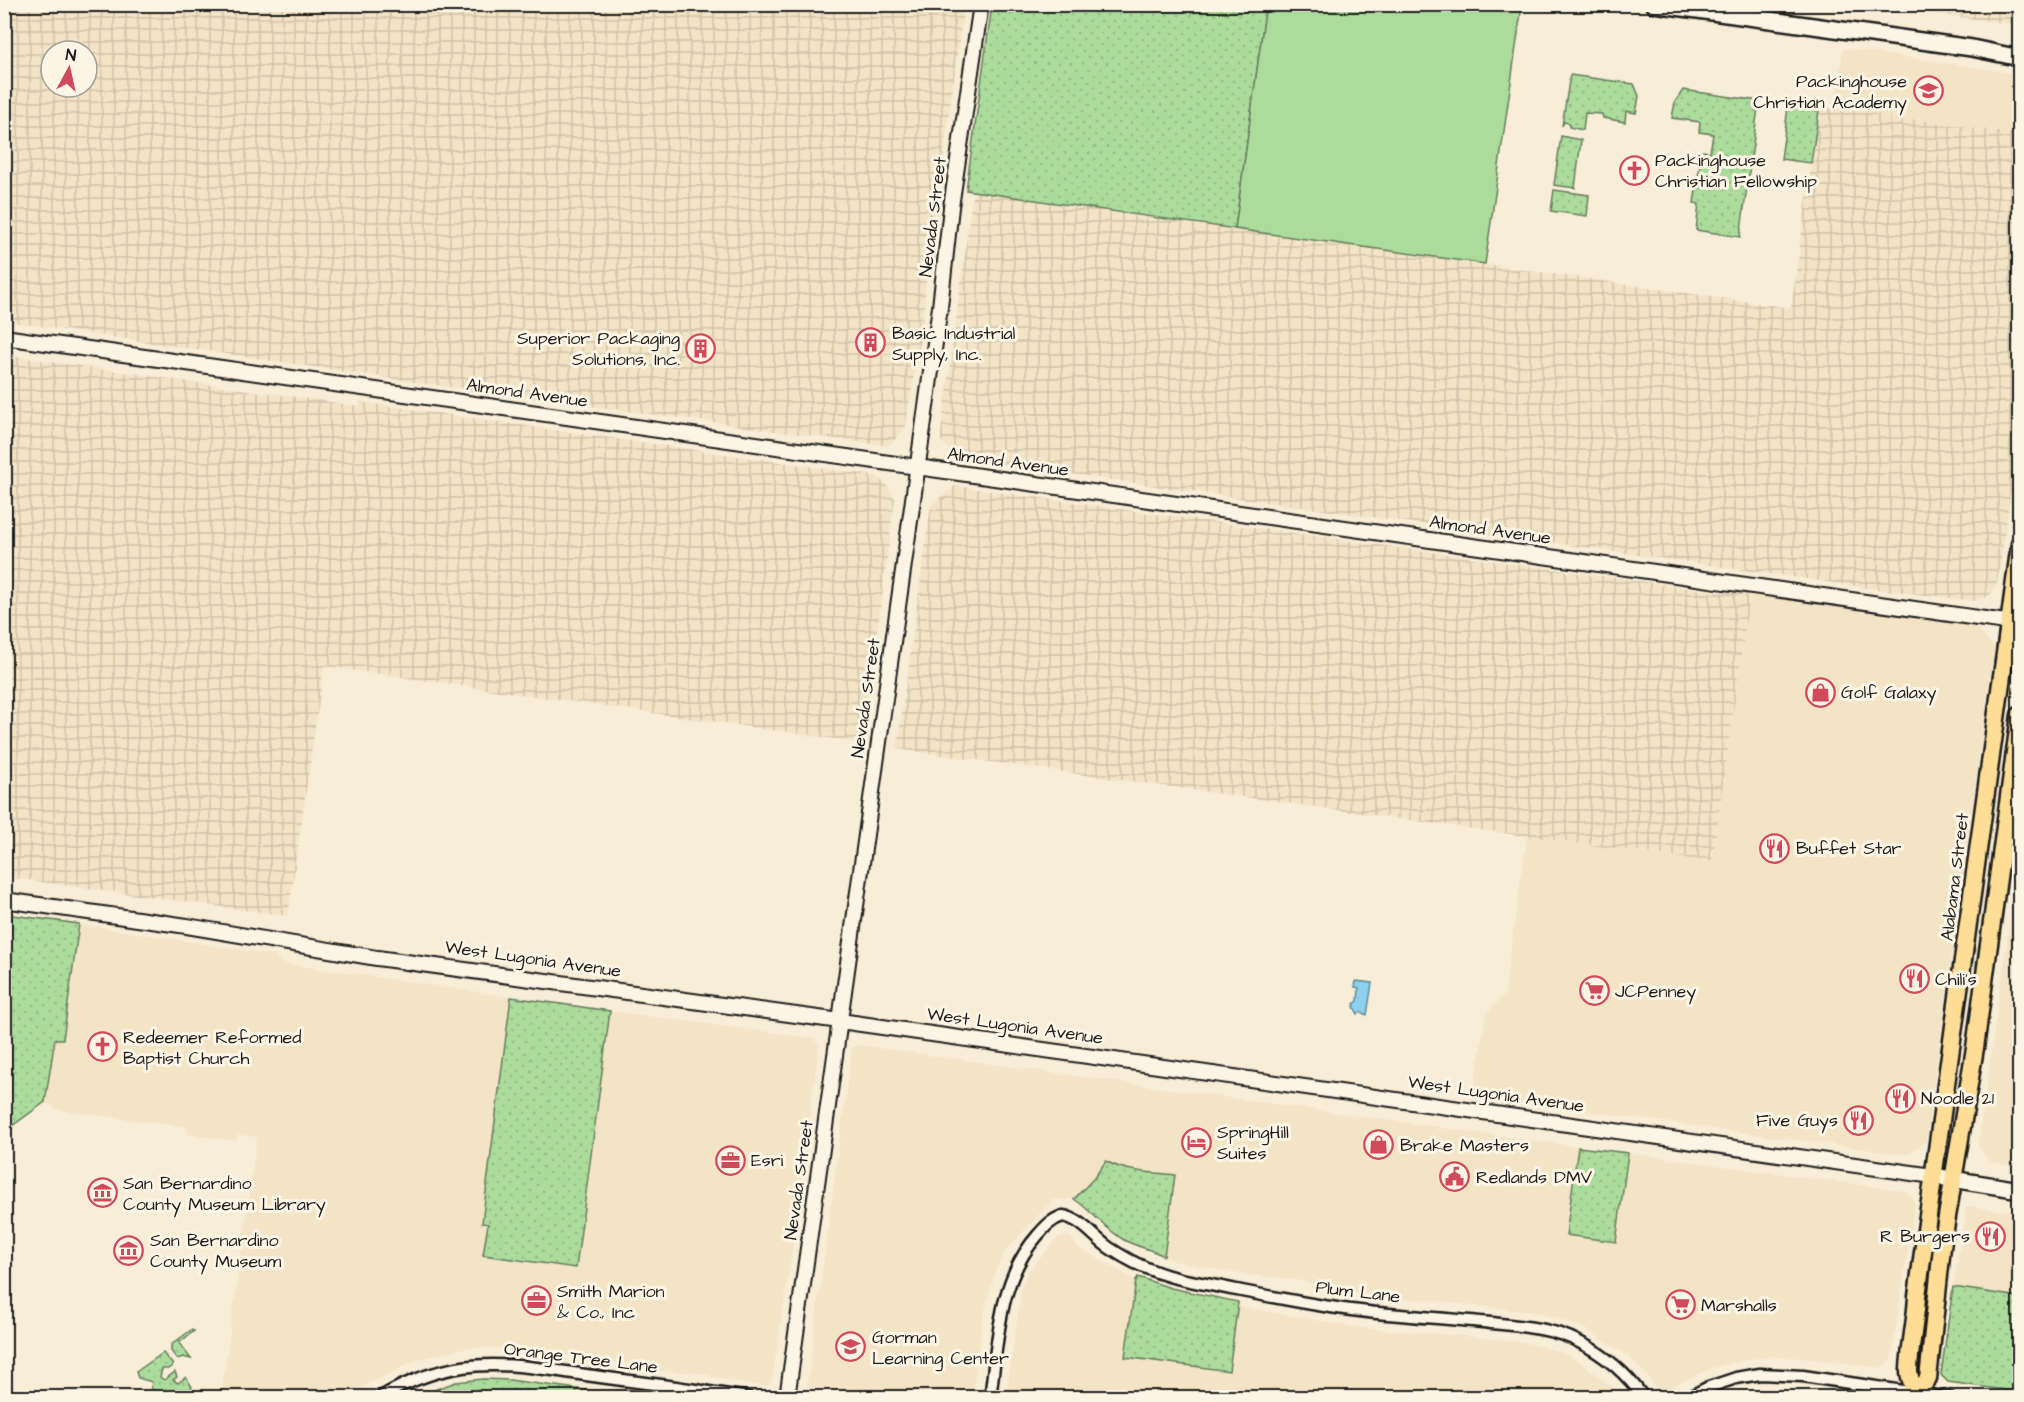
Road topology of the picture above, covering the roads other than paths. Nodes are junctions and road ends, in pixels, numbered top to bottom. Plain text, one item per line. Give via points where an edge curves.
1 (981, 4) edge
2 (1654, 4) edge
3 (2019, 58) edge
4 (4, 337) edge
5 (917, 467) junction
6 (2019, 544) edge
7 (2013, 623) edge
8 (2019, 715) edge
9 (4, 900) edge
10 (840, 1021) junction
11 (1933, 1176) junction
12 (1952, 1179) junction
13 (2019, 1190) edge
14 (4, 1394) edge
15 (1916, 1395) edge
16 (26, 1398) edge
17 (379, 1398) edge
18 (749, 1398) edge
19 (787, 1398) edge
20 (990, 1398) edge
21 (1644, 1398) edge
22 (1688, 1398) edge
23 (1950, 1398) edge

1 - 5 street, Nevada Street
2 - 3 main road via 1972,48
4 - 5 street, Almond Avenue
5 - 7 street, Almond Avenue
5 - 10 street, Nevada Street
6 - 7 main road, Alabama Street
7 - 11 main road, Alabama Street
8 - 12 main road via 1975,1048
9 - 10 street, West Lugonia Avenue via 377,958
10 - 11 street, West Lugonia Avenue
10 - 19 street, Nevada Street
11 - 12 main road, West Lugonia Avenue
11 - 15 main road, Alabama Street via 1908,1373
12 - 13 main road, West Lugonia Avenue
12 - 15 main road via 1928,1379
14 - 16 street
15 - 22 street via 1803,1376 1760,1374 1709,1387
15 - 23 street
17 - 18 street, Orange Tree Lane via 436,1372 492,1364
20 - 21 street, Plum Lane via 1003,1304 1015,1269 1037,1236 1063,1216 1075,1220 1131,1261 1187,1281 1350,1310 1552,1332 1578,1341 1610,1360

